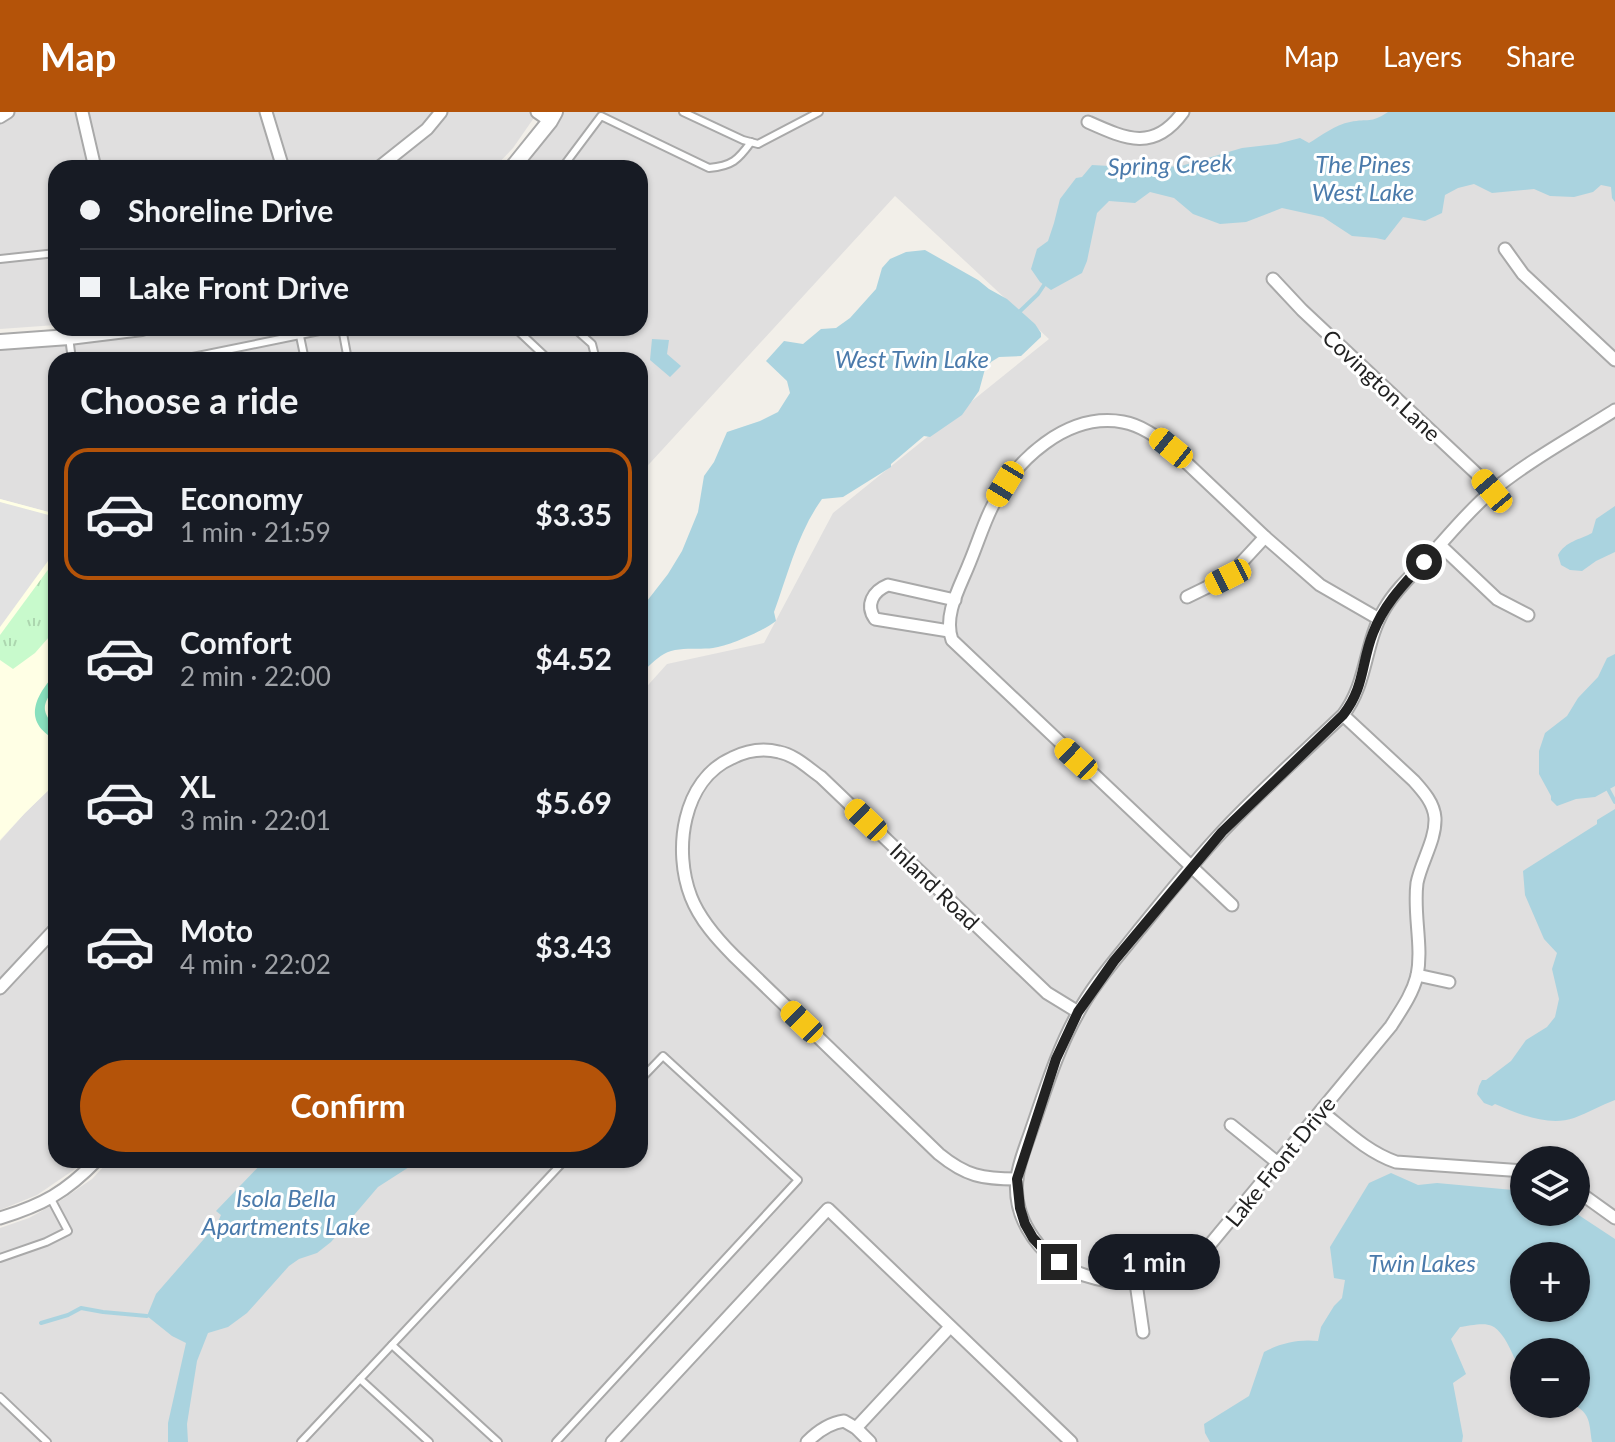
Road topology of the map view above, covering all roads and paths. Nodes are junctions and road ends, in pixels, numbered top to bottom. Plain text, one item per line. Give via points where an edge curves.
1 (8, 112) edge
2 (82, 112) edge
3 (266, 112) edge
4 (441, 112) edge
5 (537, 112) edge
6 (683, 112) edge
7 (819, 112) edge
8 (1183, 112) edge
9 (553, 116) edge
10 (0, 117) edge
11 (1088, 122) dead end
12 (751, 142) junction
13 (93, 160) edge
14 (281, 160) edge
15 (388, 160) edge
16 (518, 160) edge
17 (568, 160) edge
18 (1505, 249) dead end
19 (48, 254) edge
20 (0, 259) edge
21 (1273, 279) dead end
22 (77, 336) edge
23 (300, 336) joint
24 (524, 336) edge
25 (583, 336) edge
26 (69, 337) junction
27 (0, 342) edge
28 (71, 352) edge
29 (219, 352) edge
30 (303, 352) edge
31 (540, 352) edge
32 (594, 352) edge
33 (1615, 360) edge
34 (1615, 410) edge
35 (1492, 491) junction
36 (1265, 537) junction
37 (1440, 545) junction
38 (1187, 597) dead end
39 (955, 600) junction
40 (1528, 615) dead end
41 (1379, 619) junction
42 (949, 631) junction
43 (1343, 715) junction
44 (1191, 867) junction
45 (1232, 905) dead end
46 (48, 937) edge
47 (1417, 975) junction
48 (1449, 982) dead end
49 (0, 988) edge
50 (1078, 1012) junction
51 (648, 1072) edge
52 (1321, 1111) junction
53 (1231, 1125) dead end
54 (1278, 1163) junction
55 (88, 1168) edge
56 (558, 1168) edge
57 (1510, 1170) edge
58 (1017, 1179) junction
59 (51, 1199) junction
60 (1590, 1200) edge
61 (0, 1218) edge
62 (1615, 1218) edge
63 (0, 1258) edge
64 (1136, 1283) junction
65 (950, 1327) junction
66 (1143, 1332) dead end
67 (392, 1345) junction
68 (360, 1379) junction
69 (0, 1397) edge
70 (856, 1428) junction
71 (47, 1442) edge
72 (301, 1442) edge
73 (429, 1442) edge
74 (498, 1442) edge
75 (556, 1442) edge
76 (612, 1442) edge
77 (807, 1442) edge
78 (870, 1442) edge
79 (1071, 1442) edge

1 - 10 street
2 - 13 street
3 - 14 street
4 - 15 street
5 - 9 street
6 - 12 lane
7 - 12 lane via 758,144
8 - 11 street via 1158,135 1135,140
9 - 16 street
12 - 17 lane via 739,158 709,168 601,116
18 - 33 street via 1523,274
19 - 20 lane
21 - 35 street, Covington Lane
22 - 26 street
23 - 29 lane
23 - 30 lane
24 - 31 lane
25 - 32 lane
26 - 27 street
26 - 28 lane
34 - 35 street
35 - 37 street
36 - 38 street via 1228,577
36 - 39 street via 1157,437 1126,422 1089,422 1047,442 1005,484
36 - 41 street via 1320,585
37 - 40 street via 1497,599
37 - 41 street
39 - 42 street
39 - 42 street via 888,585 871,602 875,619
41 - 43 street via 1362,681
42 - 44 street via 961,650
43 - 44 street
43 - 47 street, Lake Front Drive via 1414,781 1435,814 1417,883
44 - 45 street
44 - 50 street
46 - 49 street
47 - 48 street
47 - 52 street, Lake Front Drive via 1391,1026
50 - 58 street via 1056,1059
50 - 58 street, Inland Road via 1047,993 821,777 794,758 768,750 739,754 712,770 692,798 683,860 691,897 710,930 948,1161 974,1176
51 - 75 lane via 663,1056 798,1180
52 - 54 street, Lake Front Drive
52 - 57 street via 1377,1154 1396,1162
53 - 54 street
54 - 64 street, Lake Front Drive via 1203,1253 1173,1274
55 - 59 street
56 - 67 lane
58 - 64 street, Lake Front Drive via 1025,1224 1045,1251 1078,1273
59 - 61 street
59 - 63 lane via 68,1231
60 - 62 street
64 - 66 street
65 - 70 street
65 - 76 street via 828,1209
65 - 79 street
67 - 68 lane
67 - 74 lane
68 - 72 lane
68 - 73 lane
69 - 71 lane
70 - 77 street via 835,1422
70 - 78 street

